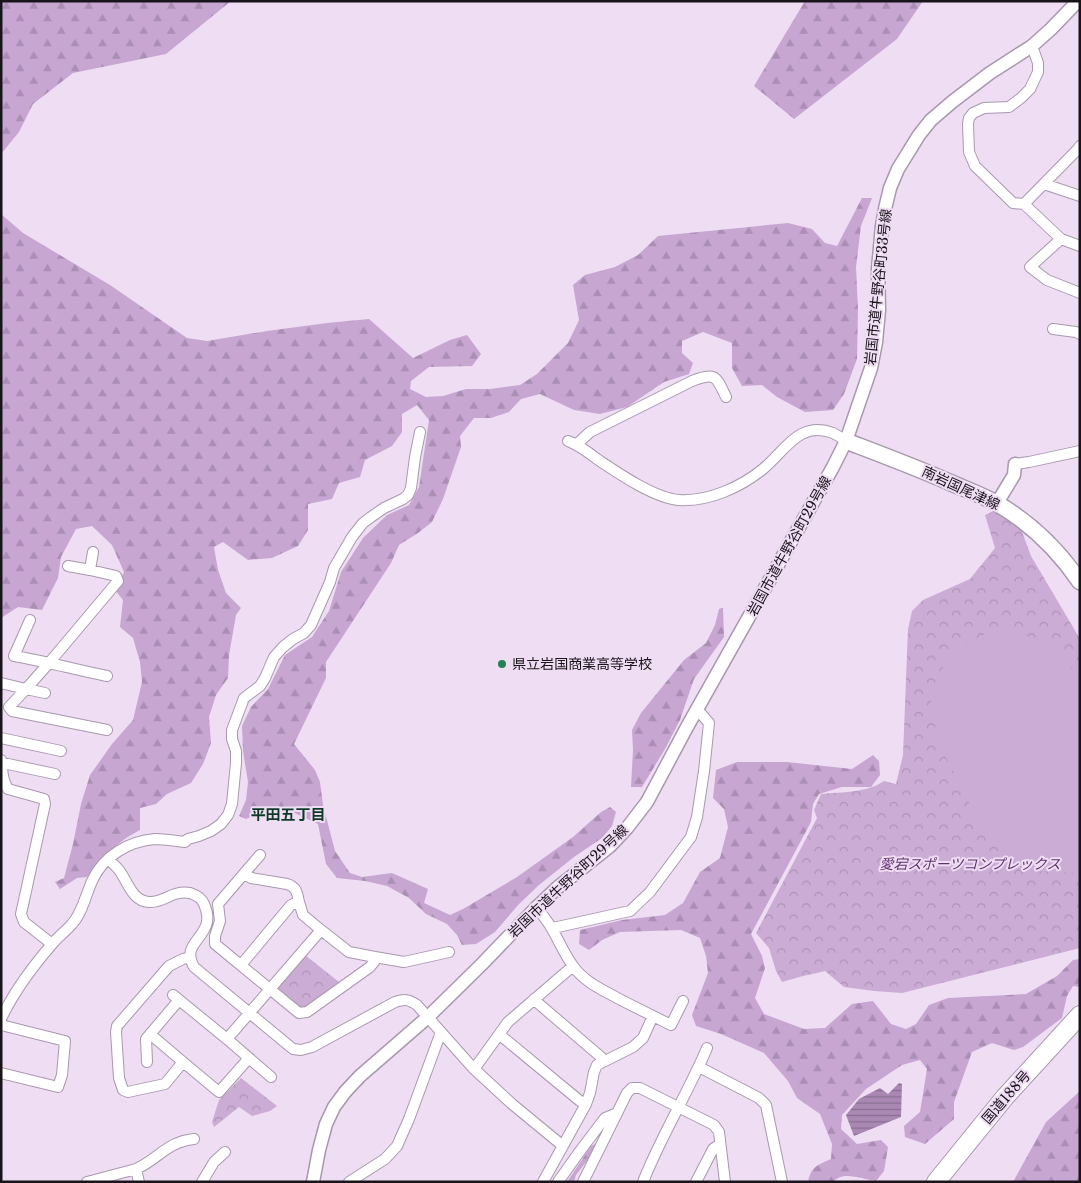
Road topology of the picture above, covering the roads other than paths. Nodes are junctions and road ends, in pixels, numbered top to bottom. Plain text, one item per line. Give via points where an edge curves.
1 (1078, 1) edge
2 (1032, 46) junction
3 (1079, 149) edge
4 (1044, 184) junction
5 (1080, 196) edge
6 (1024, 204) junction
7 (1061, 239) junction
8 (1080, 246) edge
9 (1080, 293) edge
10 (1054, 329) dead end
11 (1080, 334) edge
12 (726, 397) dead end
13 (420, 432) dead end
14 (846, 441) junction
15 (1080, 451) edge
16 (1015, 464) joint
17 (997, 504) junction
18 (92, 552) dead end
19 (68, 566) dead end
20 (90, 570) junction
21 (1080, 582) edge
22 (30, 620) dead end
23 (49, 663) junction
24 (107, 676) dead end
25 (1, 683) edge
26 (26, 689) junction
27 (45, 693) dead end
28 (697, 709) junction
29 (106, 730) dead end
30 (1, 738) edge
31 (61, 751) dead end
32 (2, 762) edge
33 (55, 774) dead end
34 (260, 855) dead end
35 (108, 859) junction
36 (245, 874) junction
37 (299, 902) junction
38 (536, 908) junction
39 (552, 928) junction
40 (321, 930) junction
41 (52, 944) junction
42 (448, 952) dead end
43 (190, 957) junction
44 (375, 957) junction
45 (241, 965) junction
46 (573, 966) junction
47 (270, 989) junction
48 (534, 999) junction
49 (683, 1001) dead end
50 (249, 1013) junction
51 (1080, 1015) edge
52 (653, 1016) junction
53 (428, 1017) junction
54 (1, 1019) edge
55 (1, 1024) edge
56 (442, 1032) junction
57 (150, 1034) junction
58 (500, 1035) junction
59 (227, 1039) junction
60 (707, 1048) dead end
61 (249, 1058) junction
62 (603, 1061) junction
63 (147, 1062) dead end
64 (183, 1062) junction
65 (699, 1067) junction
66 (473, 1068) junction
67 (1, 1073) edge
68 (271, 1077) dead end
69 (586, 1104) junction
70 (679, 1108) junction
71 (617, 1113) junction
72 (194, 1139) dead end
73 (720, 1144) junction
74 (563, 1146) junction
75 (225, 1152) dead end
76 (136, 1169) junction
77 (87, 1182) edge
78 (139, 1182) edge
79 (202, 1182) edge
80 (313, 1182) edge
81 (349, 1182) edge
82 (542, 1182) edge
83 (558, 1182) edge
84 (583, 1182) edge
85 (643, 1182) edge
86 (696, 1182) edge
87 (725, 1182) edge
88 (782, 1182) edge
89 (936, 1182) edge

1 - 2 street, 岩国市道牛野谷町33号線
2 - 6 street via 1038,72 1030,88 1009,107 978,110 969,118 968,124 969,152 975,166 1013,202
2 - 14 street, 岩国市道牛野谷町33号線 via 990,73 931,120 898,169 890,188 882,226 876,342 871,368
3 - 4 street
4 - 5 street
4 - 6 street
6 - 7 street
7 - 8 street
7 - 9 street via 1030,267 1047,280
10 - 11 street
12 - 14 street via 718,380 705,376 573,442 644,488 679,500 716,495 736,486 763,469 802,433 817,430 832,433
13 - 35 street via 408,495 384,508 357,530 334,568 311,625 283,647 274,657 260,686 244,698 232,730 236,763 228,815 210,831 185,842 142,841 121,849
14 - 17 main road, 南岩国尾津線
14 - 28 street, 岩国市道牛野谷町29号線
15 - 16 street
16 - 17 street via 1014,475
17 - 21 main road, 南岩国尾津線 via 1049,544
18 - 20 street
19 - 20 street
20 - 23 street via 116,576 118,581
22 - 23 street via 14,656
23 - 24 street
23 - 26 street
25 - 26 street
26 - 27 street
26 - 29 street via 9,708 12,711
28 - 38 street, 岩国市道牛野谷町29号線 via 647,802 627,828
28 - 39 street via 709,723 697,817 690,837 650,892 630,911
30 - 31 street
32 - 33 street
32 - 41 street via 2,774 8,789 44,799 21,914 24,922
34 - 36 street
35 - 41 street via 94,877 77,917
35 - 43 street via 135,896 143,901 160,900 181,892 193,894 204,902 207,923 190,950
36 - 37 street via 250,878 293,886
36 - 45 street via 218,904 220,921 215,936 215,944
37 - 40 street via 303,915
37 - 45 street via 291,905
38 - 39 street
38 - 53 street, 岩国市道牛野谷町29号線
39 - 46 street
40 - 44 street via 349,952
40 - 47 street
41 - 54 street via 19,987
42 - 44 street via 404,962
43 - 50 street via 194,967
43 - 64 street via 169,966 117,1026 116,1032 122,1090 128,1092 165,1084
44 - 47 street via 370,967 307,1012 299,1013
45 - 47 street
46 - 48 street
46 - 52 street via 593,985
47 - 50 street
48 - 58 street via 508,1022
48 - 62 street
49 - 52 street via 671,1025
50 - 53 street via 287,1045 301,1050 404,999 412,1001
50 - 59 street
51 - 89 highway, 国道188号 via 1005,1097
52 - 62 street via 642,1038 633,1047
53 - 56 street
53 - 80 street, 岩国市道牛野谷町29号線 via 360,1076 334,1107 326,1124
55 - 67 street via 65,1041 58,1087
56 - 66 street
56 - 81 street via 397,1146 385,1159
57 - 59 street via 176,998
57 - 63 street via 146,1040
57 - 64 street
58 - 66 street
58 - 69 street
59 - 61 street
60 - 65 street
61 - 64 street via 219,1092
61 - 68 street
62 - 69 street via 594,1072
65 - 70 street
65 - 88 street via 760,1098 766,1105
66 - 74 street
69 - 74 street
70 - 71 street via 640,1088 632,1088
70 - 73 street via 714,1125 719,1132
70 - 85 street
71 - 83 street via 605,1118
71 - 84 street
72 - 76 street via 179,1142
73 - 86 street via 713,1149
73 - 87 street
74 - 82 street
75 - 79 street via 214,1162
76 - 77 street
76 - 78 street

